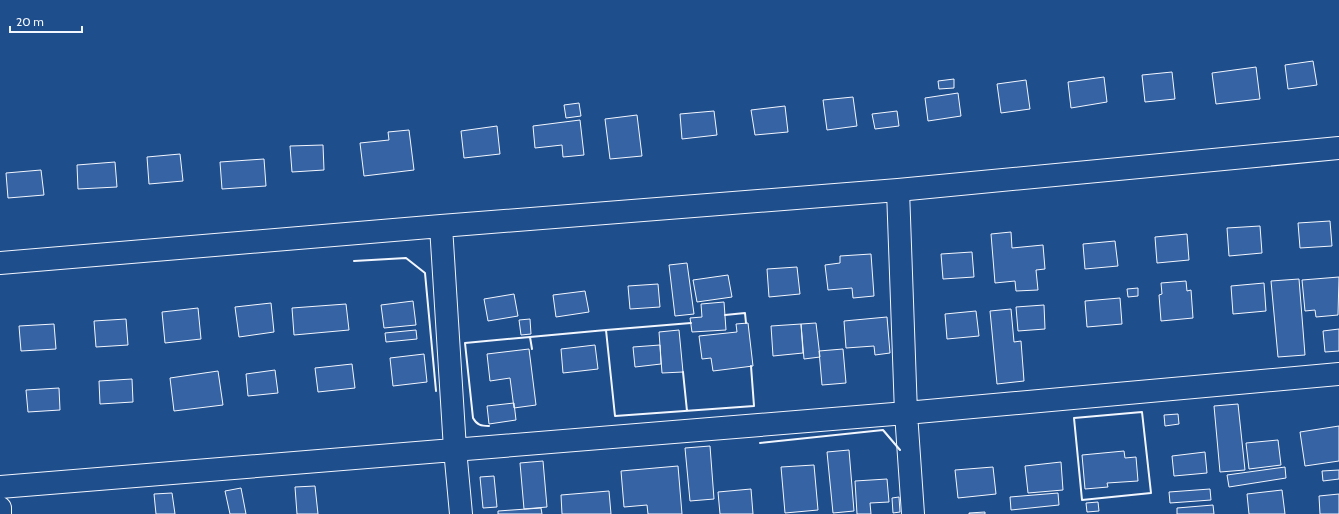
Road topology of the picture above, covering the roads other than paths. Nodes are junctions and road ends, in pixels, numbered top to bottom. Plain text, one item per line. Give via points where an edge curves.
1 (1339, 148) edge
2 (898, 190) junction
3 (441, 226) junction
4 (0, 263) edge
5 (1339, 374) edge
6 (906, 413) junction
7 (455, 449) junction
8 (0, 487) edge
9 (0, 508) edge
10 (0, 514) edge
11 (461, 514) edge
12 (913, 514) edge

1 - 2 street
2 - 3 street
2 - 6 street
3 - 4 street
3 - 7 street
5 - 6 street
6 - 7 street
6 - 12 street
7 - 8 street
7 - 11 street
9 - 10 street

